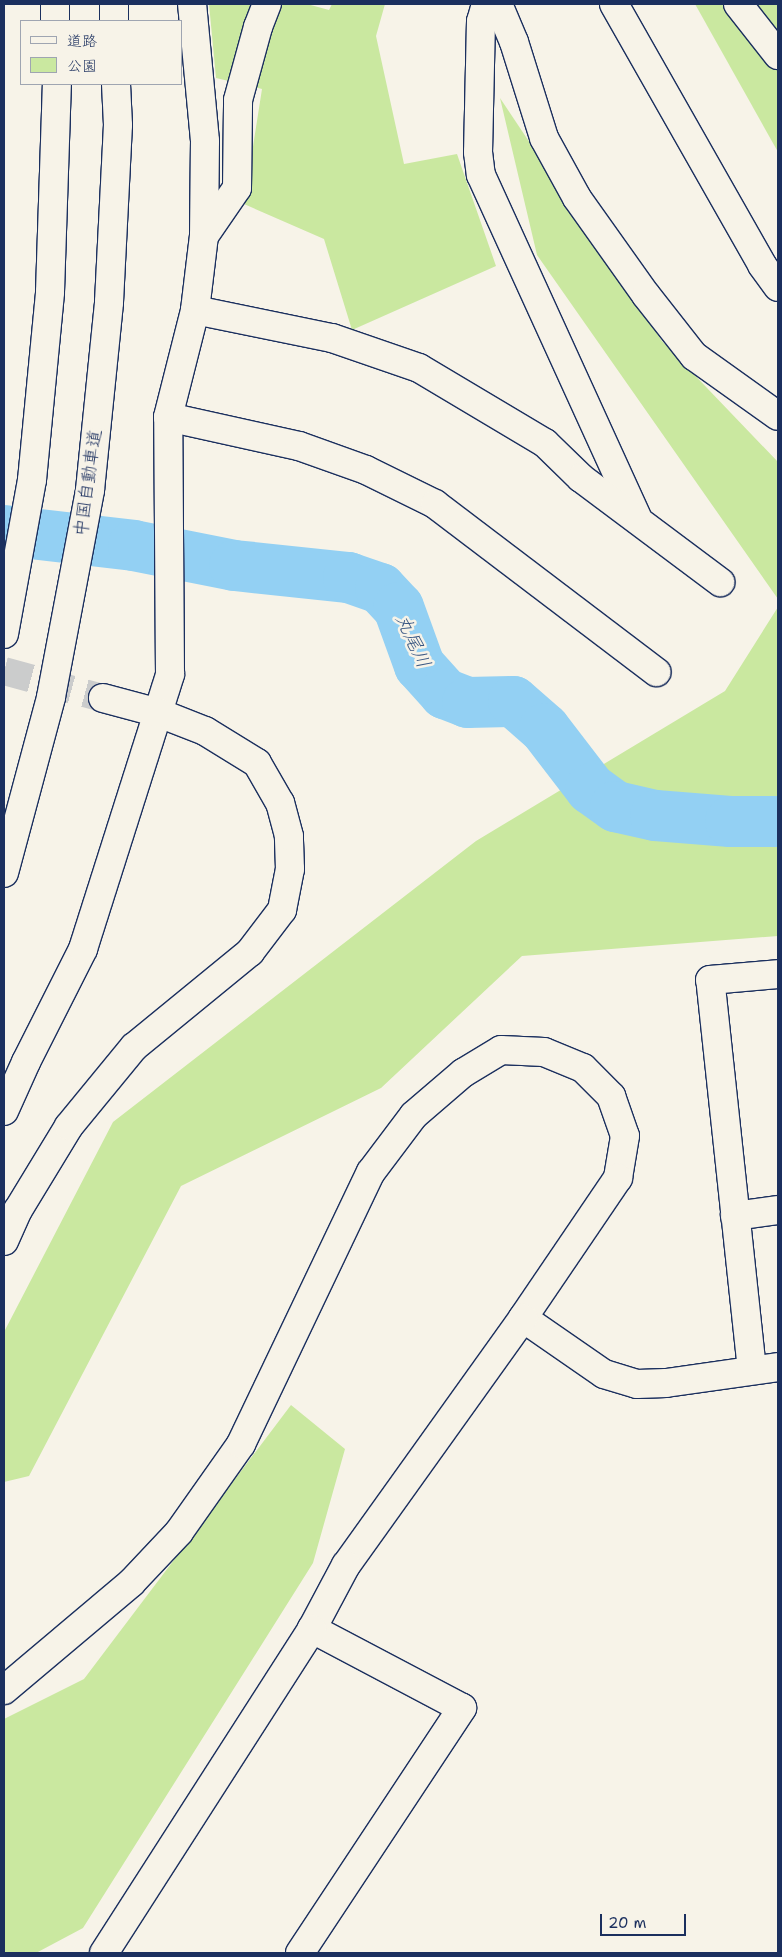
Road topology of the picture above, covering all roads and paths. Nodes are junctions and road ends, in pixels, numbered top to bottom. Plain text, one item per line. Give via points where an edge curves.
1 (55, 4) edge
2 (114, 4) edge
3 (192, 4) edge
4 (267, 4) edge
5 (486, 4) edge
6 (498, 4) edge
7 (614, 4) edge
8 (738, 4) edge
9 (55, 20) edge
10 (114, 20) edge
11 (778, 55) edge
12 (56, 85) edge
13 (116, 85) edge
14 (204, 236) junction
15 (778, 287) edge
16 (195, 310) junction
17 (778, 416) edge
18 (168, 417) junction
19 (638, 521) junction
20 (720, 582) dead end
21 (4, 634) edge
22 (656, 672) dead end
23 (103, 698) tunnel mouth
24 (158, 712) junction
25 (4, 874) edge
26 (778, 974) edge
27 (4, 1111) edge
28 (778, 1210) edge
29 (735, 1216) junction
30 (4, 1241) edge
31 (523, 1318) junction
32 (765, 1369) edge
33 (312, 1629) junction
34 (4, 1690) edge
35 (104, 1953) edge
36 (300, 1953) edge

1 - 9 main road
2 - 10 main road
3 - 14 main road via 206,140
4 - 14 main road via 238,100 237,188
5 - 19 main road via 481,21 478,152 481,175
6 - 17 main road via 514,42 544,138 576,198 694,356
7 - 15 main road via 762,265
8 - 11 main road
12 - 21 main road via 50,292 32,480
13 - 25 main road, 中国自動車道 via 118,125 109,302 90,490 51,697
14 - 16 main road
16 - 18 main road
16 - 19 main road via 332,338 419,368 545,443 581,478
18 - 22 main road via 299,446 366,470 435,504
18 - 24 main road via 170,674
19 - 20 main road
23 - 24 main road
24 - 27 main road via 82,949
24 - 30 main road via 205,731 257,763 280,802 289,836 290,869 282,910 250,952 134,1047 69,1126 18,1210
26 - 29 main road via 710,980
28 - 29 main road
29 - 32 main road
31 - 32 main road via 604,1374 637,1384
31 - 33 main road via 346,1565
31 - 34 main road via 618,1178 625,1136 611,1096 583,1068 544,1052 500,1050 463,1073 414,1115 371,1172 240,1444 178,1532 131,1583
33 - 35 main road
33 - 36 main road via 462,1708

